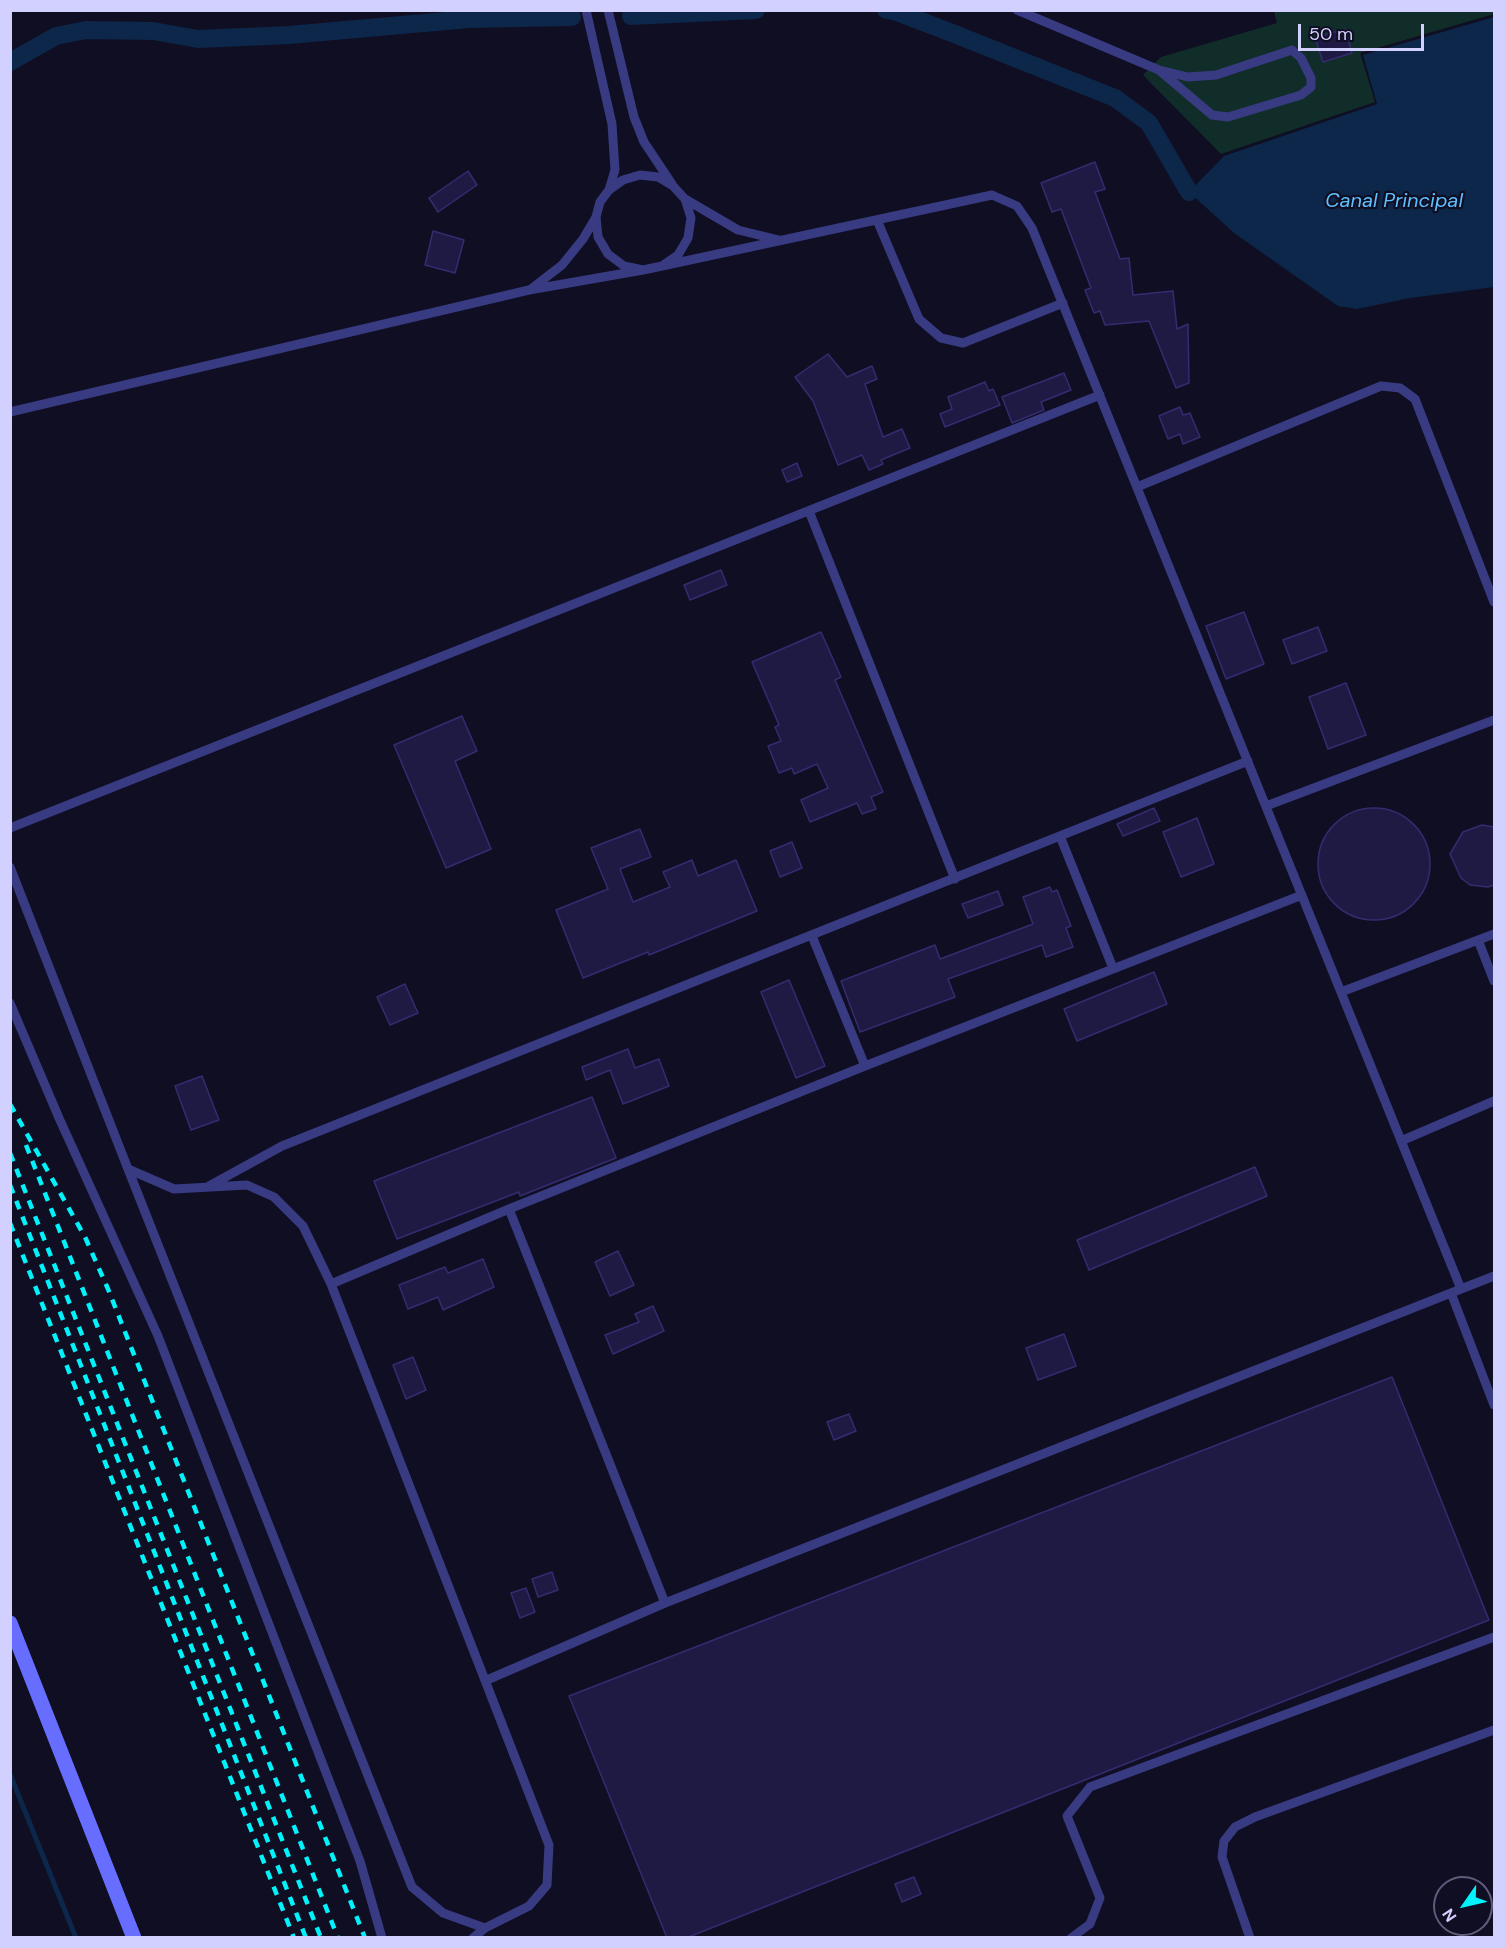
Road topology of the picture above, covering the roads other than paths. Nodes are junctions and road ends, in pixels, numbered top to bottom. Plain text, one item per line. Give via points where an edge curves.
1 (586, 10) edge
2 (608, 10) edge
3 (1017, 10) edge
4 (1160, 70) junction
5 (673, 186) junction
6 (609, 190) junction
7 (685, 199) junction
8 (596, 217) junction
9 (877, 220) junction
10 (782, 241) junction
11 (662, 266) junction
12 (643, 270) junction
13 (530, 290) junction
14 (1063, 303) junction
15 (1100, 395) junction
16 (10, 412) edge
17 (1137, 487) junction
18 (809, 511) junction
19 (1494, 602) edge
20 (1494, 720) edge
21 (1248, 761) junction
22 (1266, 806) junction
23 (10, 828) edge
24 (1059, 836) junction
25 (10, 867) edge
26 (955, 879) junction
27 (1302, 896) junction
28 (1494, 934) edge
29 (813, 936) junction
30 (1478, 940) junction
31 (1113, 968) junction
32 (1494, 981) edge
33 (1341, 992) junction
34 (10, 1003) edge
35 (865, 1066) junction
36 (1494, 1101) edge
37 (1401, 1141) junction
38 (128, 1170) junction
39 (207, 1187) junction
40 (508, 1209) junction
41 (1494, 1276) edge
42 (331, 1284) junction
43 (1461, 1289) junction
44 (1450, 1293) junction
45 (1494, 1405) edge
46 (665, 1604) junction
47 (10, 1623) edge
48 (1494, 1637) edge
49 (487, 1680) junction
50 (1494, 1730) edge
51 (485, 1928) junction
52 (134, 1938) edge
53 (382, 1938) edge
54 (473, 1938) edge
55 (1071, 1938) edge
56 (1250, 1938) edge

1 - 6 lane via 612,124 615,170
2 - 5 lane via 634,117 644,142
3 - 4 lane
4 - 4 lane via 1188,77 1216,75 1292,50 1301,58 1311,87 1301,95 1228,117 1212,116
5 - 6 lane via 658,177 640,175
5 - 7 lane
6 - 8 lane
7 - 10 lane via 738,230
7 - 11 lane via 691,218 688,238 678,255
8 - 12 lane via 598,237 608,254 624,266
8 - 13 lane via 562,265
9 - 10 lane
9 - 14 lane via 992,195 1017,206 1032,228
9 - 14 lane via 919,318 941,338 963,343
10 - 11 lane
11 - 12 lane
12 - 13 lane
13 - 16 lane
14 - 15 lane
15 - 17 lane
15 - 18 lane
17 - 19 lane via 1381,386 1400,388 1415,399
17 - 21 lane
18 - 23 lane
18 - 26 lane
20 - 22 lane
21 - 22 lane
21 - 24 lane
22 - 27 lane
24 - 26 lane
24 - 31 lane
25 - 38 lane
26 - 29 lane
27 - 31 lane
27 - 33 lane
28 - 30 lane
29 - 35 lane
29 - 39 lane via 282,1146
30 - 32 lane
30 - 33 lane
31 - 35 lane
33 - 37 lane
34 - 53 lane via 158,1336 360,1861
35 - 40 lane
36 - 37 lane
37 - 43 lane
38 - 39 lane via 174,1189
38 - 51 lane via 412,1887 443,1913
39 - 42 lane via 247,1185 274,1197 303,1226
40 - 42 lane
40 - 46 lane
41 - 43 lane
42 - 49 lane
43 - 44 lane
44 - 45 lane
44 - 46 lane
46 - 49 lane
47 - 52 main road
48 - 55 lane via 1090,1787 1067,1816 1100,1898 1090,1924
49 - 51 lane via 549,1845 547,1885 529,1906
50 - 56 lane via 1255,1816 1235,1827 1224,1841 1222,1857
51 - 54 lane

